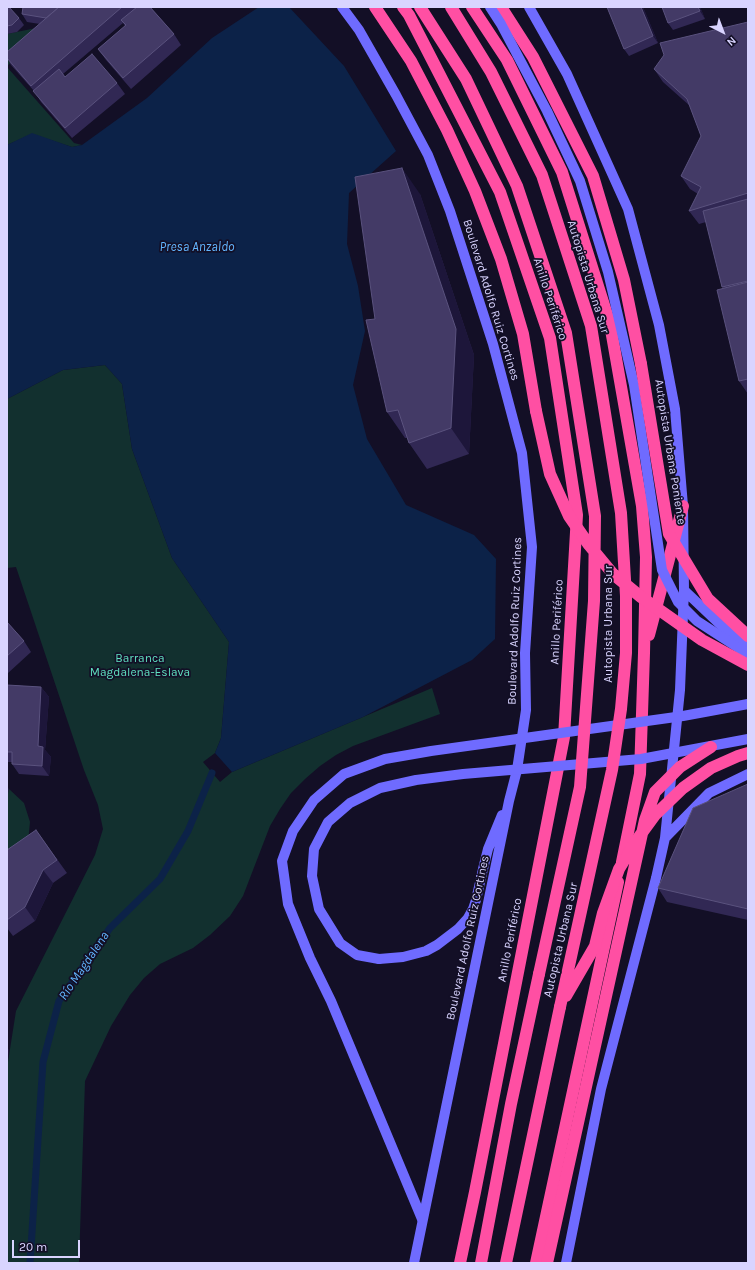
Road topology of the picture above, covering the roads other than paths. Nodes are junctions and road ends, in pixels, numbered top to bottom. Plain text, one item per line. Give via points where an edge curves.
1 (342, 7) edge
2 (375, 7) edge
3 (403, 7) edge
4 (420, 7) edge
5 (451, 7) edge
6 (472, 7) edge
7 (490, 7) edge
8 (501, 7) edge
9 (529, 7) edge
10 (684, 506) junction
11 (684, 590) junction
12 (748, 636) edge
13 (748, 646) edge
14 (644, 653) junction
15 (748, 654) edge
16 (748, 665) edge
17 (748, 704) edge
18 (748, 739) edge
19 (711, 747) junction
20 (748, 753) edge
21 (748, 774) edge
22 (510, 801) junction
23 (665, 838) junction
24 (560, 1007) junction
25 (475, 1192) junction
26 (422, 1218) junction
27 (414, 1263) edge
28 (453, 1263) edge
29 (460, 1263) edge
30 (481, 1263) edge
31 (506, 1263) edge
32 (536, 1263) edge
33 (547, 1263) edge
34 (566, 1263) edge

1 - 22 main road, Boulevard Adolfo Ruiz Cortines via 359,30 428,155 450,211 493,344 522,453 532,547 525,653 526,710
2 - 16 highway, bridge via 411,62 475,191 501,260 523,334 536,412 550,474 569,516 588,546 613,574 646,601 702,640
3 - 25 highway, Anillo Periférico via 500,192 550,338 577,515 564,737
4 - 30 highway, Autopista Urbana Sur, bridge via 466,79 520,193 566,333 594,516 594,602 580,787 511,1104
5 - 24 highway, Autopista Urbana Sur, bridge via 491,72 542,175 591,326 621,513 626,596 626,653 621,708 612,770
6 - 14 highway via 507,60 562,172 610,324 642,506 646,556
7 - 15 main road, bridge via 547,110 580,181 608,272 634,385 662,570 678,602 697,621
8 - 12 highway, Autopista Urbana Poniente, bridge via 533,58 593,176 624,280 641,364 669,534 708,599
9 - 10 main road via 567,74 628,209 659,325 675,409
10 - 11 main road
10 - 14 highway
11 - 13 main road via 724,628
11 - 23 main road via 680,690
14 - 32 highway via 640,774
17 - 26 main road, bridge via 683,716 385,759 344,774 314,800 293,831 282,861 288,904
18 - 19 main road, bridge
19 - 22 main road, bridge via 641,759 416,780 380,788 350,803 328,822 314,849 312,876 319,909 340,943 357,955 379,959 403,958 426,951 458,930 468,918 476,900 488,849
19 - 33 highway, bridge via 680,767 655,792 645,820
20 - 24 highway, bridge via 711,768 683,788 654,816 619,869 603,913 595,946
21 - 23 main road via 709,793
22 - 26 main road, Boulevard Adolfo Ruiz Cortines
23 - 34 main road via 601,1089
24 - 31 highway, Autopista Urbana Sur
25 - 28 highway
25 - 29 highway, Anillo Periférico
26 - 27 main road, Boulevard Adolfo Ruiz Cortines

